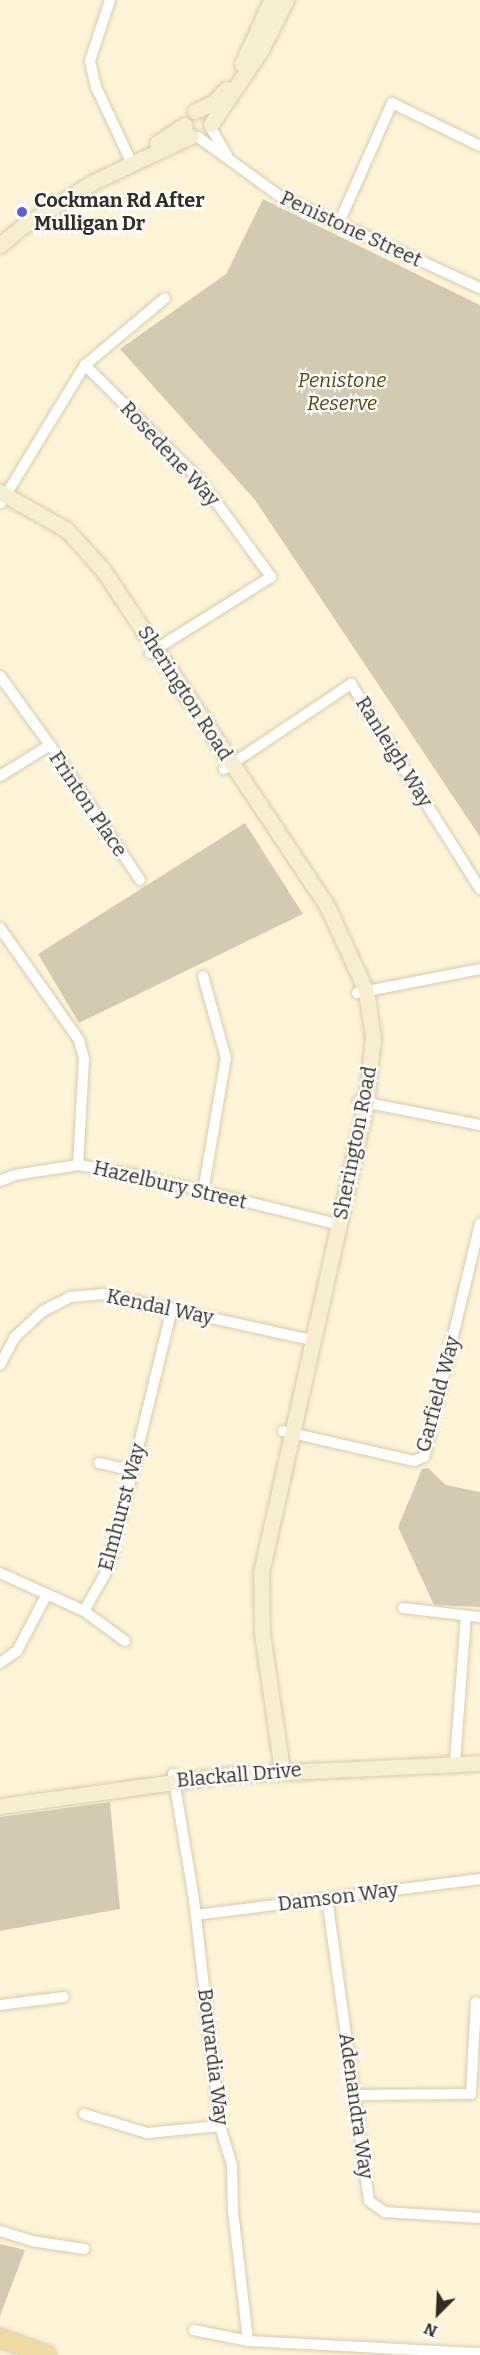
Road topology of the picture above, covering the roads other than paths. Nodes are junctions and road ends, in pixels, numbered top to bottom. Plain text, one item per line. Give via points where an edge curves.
1 (110, 0) edge
2 (271, 0) edge
3 (286, 0) edge
4 (195, 111) junction
5 (199, 130) junction
6 (480, 146) edge
7 (130, 160) junction
8 (338, 225) junction
9 (0, 234) edge
10 (0, 245) edge
11 (480, 288) edge
12 (165, 298) dead end
13 (86, 365) junction
14 (2, 498) edge
15 (153, 651) junction
16 (0, 676) edge
17 (50, 745) junction
18 (228, 766) junction
19 (0, 776) edge
20 (140, 880) dead end
21 (480, 889) edge
22 (0, 928) edge
23 (480, 969) edge
24 (203, 976) dead end
25 (362, 992) junction
26 (362, 1102) junction
27 (480, 1125) edge
28 (78, 1165) junction
29 (0, 1181) edge
30 (203, 1192) junction
31 (336, 1224) junction
32 (480, 1224) edge
33 (172, 1309) junction
34 (308, 1339) junction
35 (0, 1365) edge
36 (287, 1432) junction
37 (99, 1463) dead end
38 (133, 1471) junction
39 (0, 1573) edge
40 (46, 1596) junction
41 (403, 1608) dead end
42 (84, 1611) junction
43 (466, 1616) junction
44 (480, 1617) edge
45 (125, 1641) dead end
46 (0, 1663) edge
47 (480, 1755) edge
48 (455, 1758) junction
49 (480, 1763) edge
50 (277, 1767) junction
51 (174, 1777) junction
52 (0, 1796) edge
53 (0, 1806) edge
54 (480, 1879) edge
55 (327, 1898) junction
56 (196, 1915) junction
57 (63, 1997) dead end
58 (476, 2002) dead end
59 (0, 2005) edge
60 (356, 2096) junction
61 (84, 2114) dead end
62 (220, 2126) junction
63 (480, 2217) edge
64 (0, 2231) edge
65 (84, 2248) dead end
66 (194, 2330) dead end
67 (0, 2338) edge
68 (248, 2341) junction
69 (480, 2353) edge
70 (47, 2355) edge

1 - 7 street via 90,61 96,87
2 - 4 street via 232,82 213,103
3 - 5 street via 261,50
4 - 5 street via 186,118
4 - 5 street via 206,113
5 - 7 street
5 - 8 street, Penistone Street via 251,179
6 - 8 street via 392,103
7 - 9 street via 48,198
7 - 10 street
8 - 11 street, Penistone Street
12 - 13 street
13 - 14 street
13 - 15 street, Rosedene Way via 201,480 271,577
14 - 15 street, Sherington Road via 50,518 79,541
15 - 18 street, Sherington Road
16 - 17 street
17 - 19 street, Frinton Place
17 - 20 street, Frinton Place
18 - 21 street, Ranleigh Way via 351,684
18 - 25 street, Sherington Road via 328,908
22 - 28 street via 79,1040 84,1059
23 - 25 street
24 - 30 street via 226,1059
25 - 26 street, Sherington Road via 373,1038
26 - 27 street
26 - 31 street, Sherington Road
28 - 29 street, Hazelbury Street
28 - 30 street, Hazelbury Street
30 - 31 street, Hazelbury Street
31 - 34 street, Sherington Road
32 - 36 street, Garfield Way via 424,1457 414,1461
33 - 34 street, Kendal Way
33 - 35 street, Kendal Way via 102,1294 70,1298 43,1311 15,1337
33 - 38 street, Elmhurst Way
34 - 36 street, Sherington Road
36 - 50 street, Sherington Road via 260,1591
37 - 38 street
38 - 42 street, Elmhurst Way via 109,1567
39 - 40 street
40 - 42 street
40 - 46 street via 17,1651
41 - 43 street
42 - 45 street
43 - 44 street
43 - 48 street
47 - 48 street, Blackall Drive
48 - 49 street, Blackall Drive
48 - 50 street, Blackall Drive
50 - 51 street, Blackall Drive
51 - 52 street, Blackall Drive
51 - 53 street, Blackall Drive
51 - 56 street, Bouvardia Way
54 - 55 street, Damson Way
55 - 56 street, Damson Way
55 - 60 street, Adenandra Way
56 - 62 street, Bouvardia Way
57 - 59 street
58 - 60 street via 471,2094
60 - 63 street, Adenandra Way via 369,2201 385,2212
61 - 62 street via 147,2133
62 - 68 street, Bouvardia Way via 232,2165 233,2211
64 - 65 street via 32,2241
66 - 68 street
67 - 70 main road
68 - 69 street

